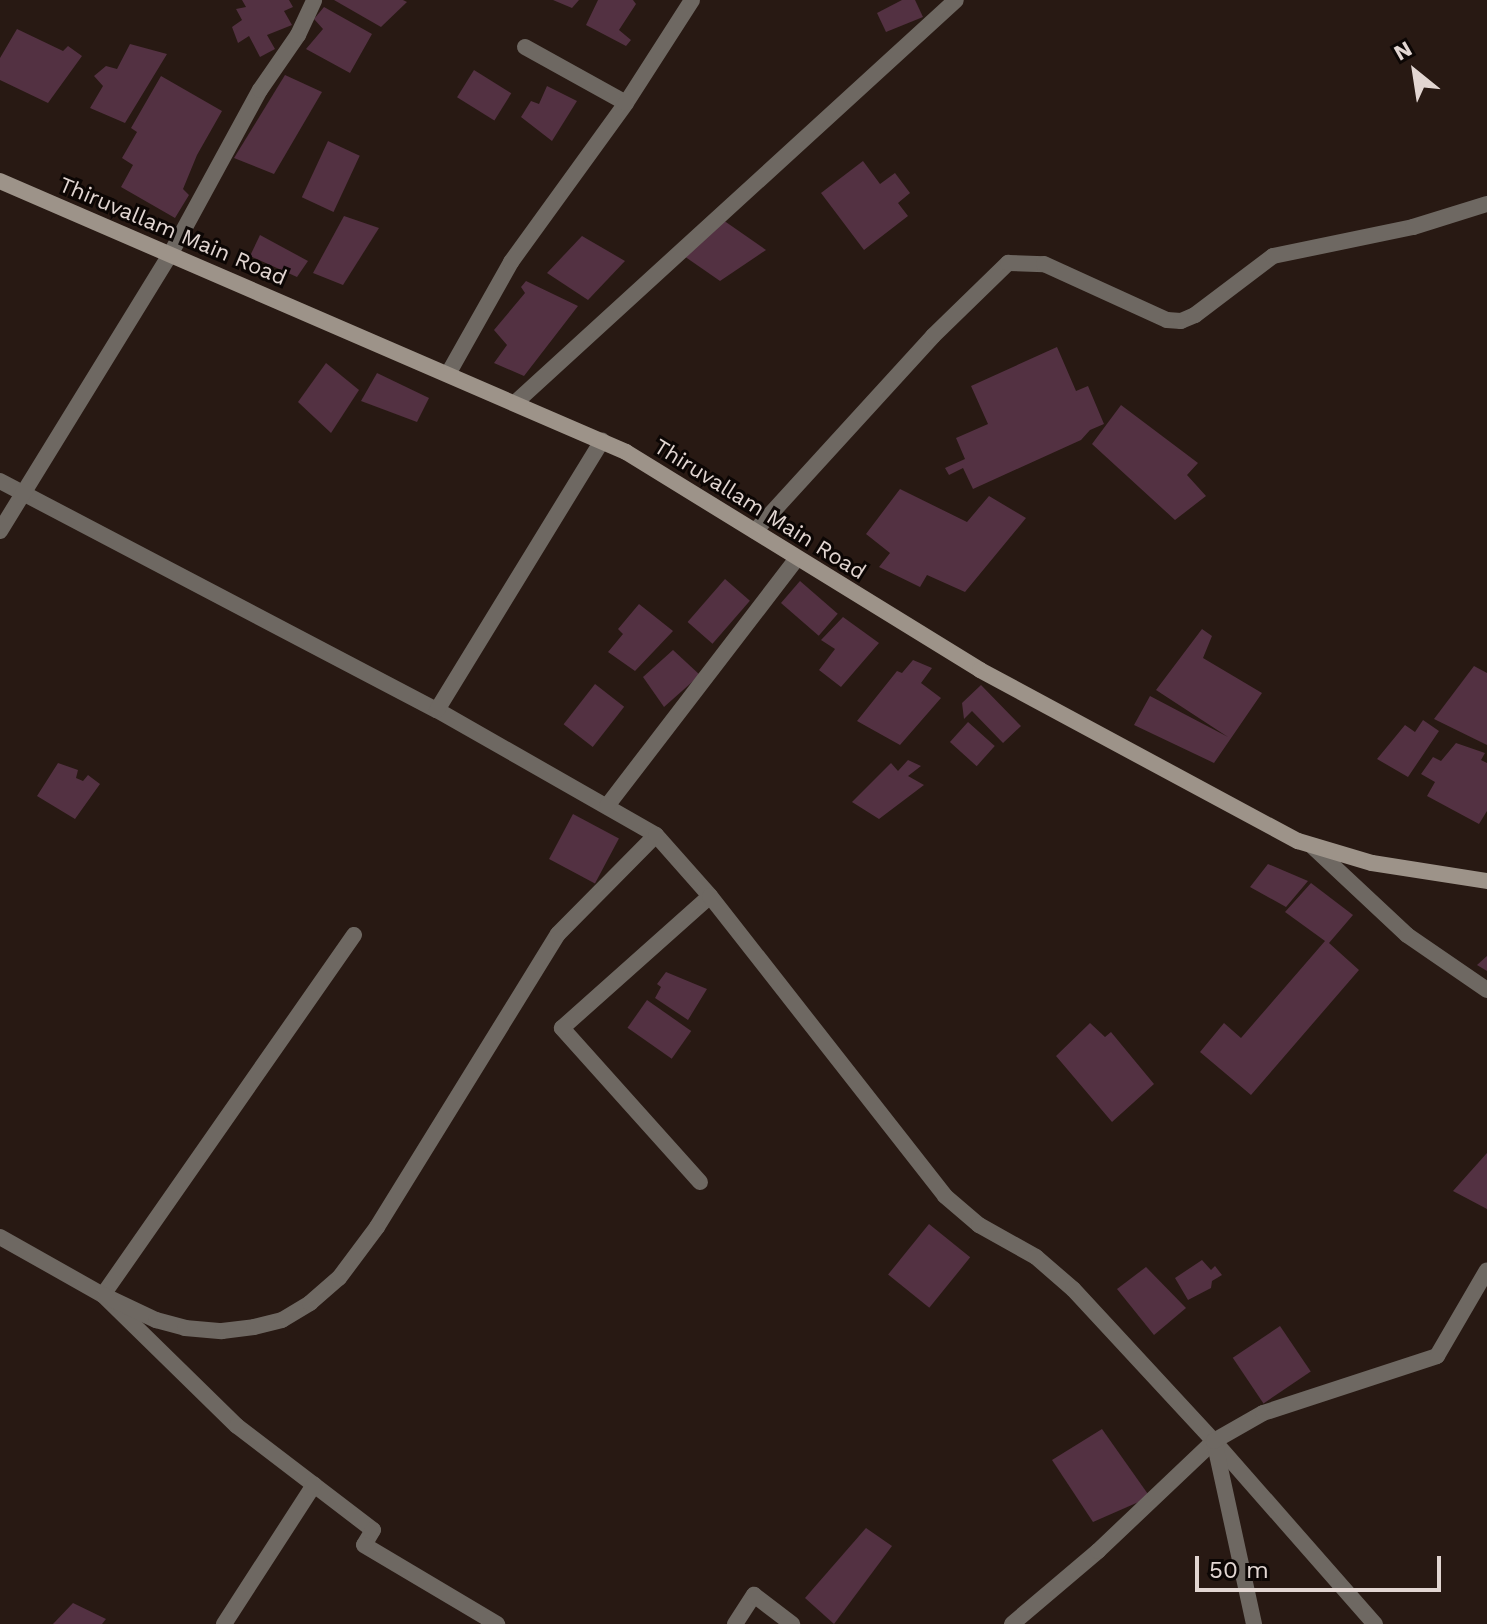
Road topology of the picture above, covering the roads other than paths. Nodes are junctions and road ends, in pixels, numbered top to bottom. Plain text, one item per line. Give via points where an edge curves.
1 (314, 0) edge
2 (692, 0) edge
3 (956, 0) edge
4 (525, 47) dead end
5 (626, 103) junction
6 (0, 181) edge
7 (1487, 204) edge
8 (171, 253) junction
9 (448, 374) junction
10 (515, 403) junction
11 (602, 441) junction
12 (0, 481) edge
13 (23, 493) junction
14 (0, 531) edge
15 (755, 531) junction
16 (797, 558) junction
17 (437, 710) junction
18 (607, 806) junction
19 (656, 835) junction
20 (1313, 847) junction
21 (1487, 881) edge
22 (710, 896) junction
23 (354, 935) dead end
24 (1487, 990) edge
25 (700, 1182) dead end
26 (0, 1237) edge
27 (1487, 1270) edge
28 (103, 1295) junction
29 (1214, 1441) junction
30 (314, 1485) junction
31 (224, 1624) edge
32 (497, 1624) edge
33 (735, 1624) edge
34 (792, 1624) edge
35 (1012, 1624) edge
36 (1254, 1624) edge
37 (1375, 1624) edge

1 - 8 street
2 - 5 street
3 - 10 street
4 - 5 street
5 - 9 street via 511,262
6 - 8 main road, Thiruvallam Main Road
7 - 15 street via 1413,227 1273,256 1181,321 1167,320 1044,264 1008,263 933,336
8 - 9 main road, Thiruvallam Main Road
8 - 13 street
9 - 10 main road, Thiruvallam Main Road
10 - 11 main road, Thiruvallam Main Road
11 - 15 main road, Thiruvallam Main Road
11 - 17 street
12 - 13 street
13 - 14 street
13 - 17 street
15 - 16 main road, Thiruvallam Main Road
16 - 18 street
16 - 20 main road, Thiruvallam Main Road via 980,670
17 - 18 street
18 - 19 street
19 - 22 street
19 - 28 street via 558,934 377,1227 339,1278 310,1303 282,1320 222,1331 156,1320
20 - 21 main road, Thiruvallam Main Road via 1372,863
20 - 24 street via 1407,935
22 - 25 street via 562,1028
22 - 29 street via 945,1196 979,1225 1036,1257 1073,1289
23 - 28 street
26 - 28 street
27 - 29 street via 1437,1356 1263,1413
28 - 30 street via 237,1426
29 - 35 street
29 - 36 street
29 - 37 street
30 - 31 street
30 - 32 street via 373,1530 364,1545
33 - 34 street via 754,1595

